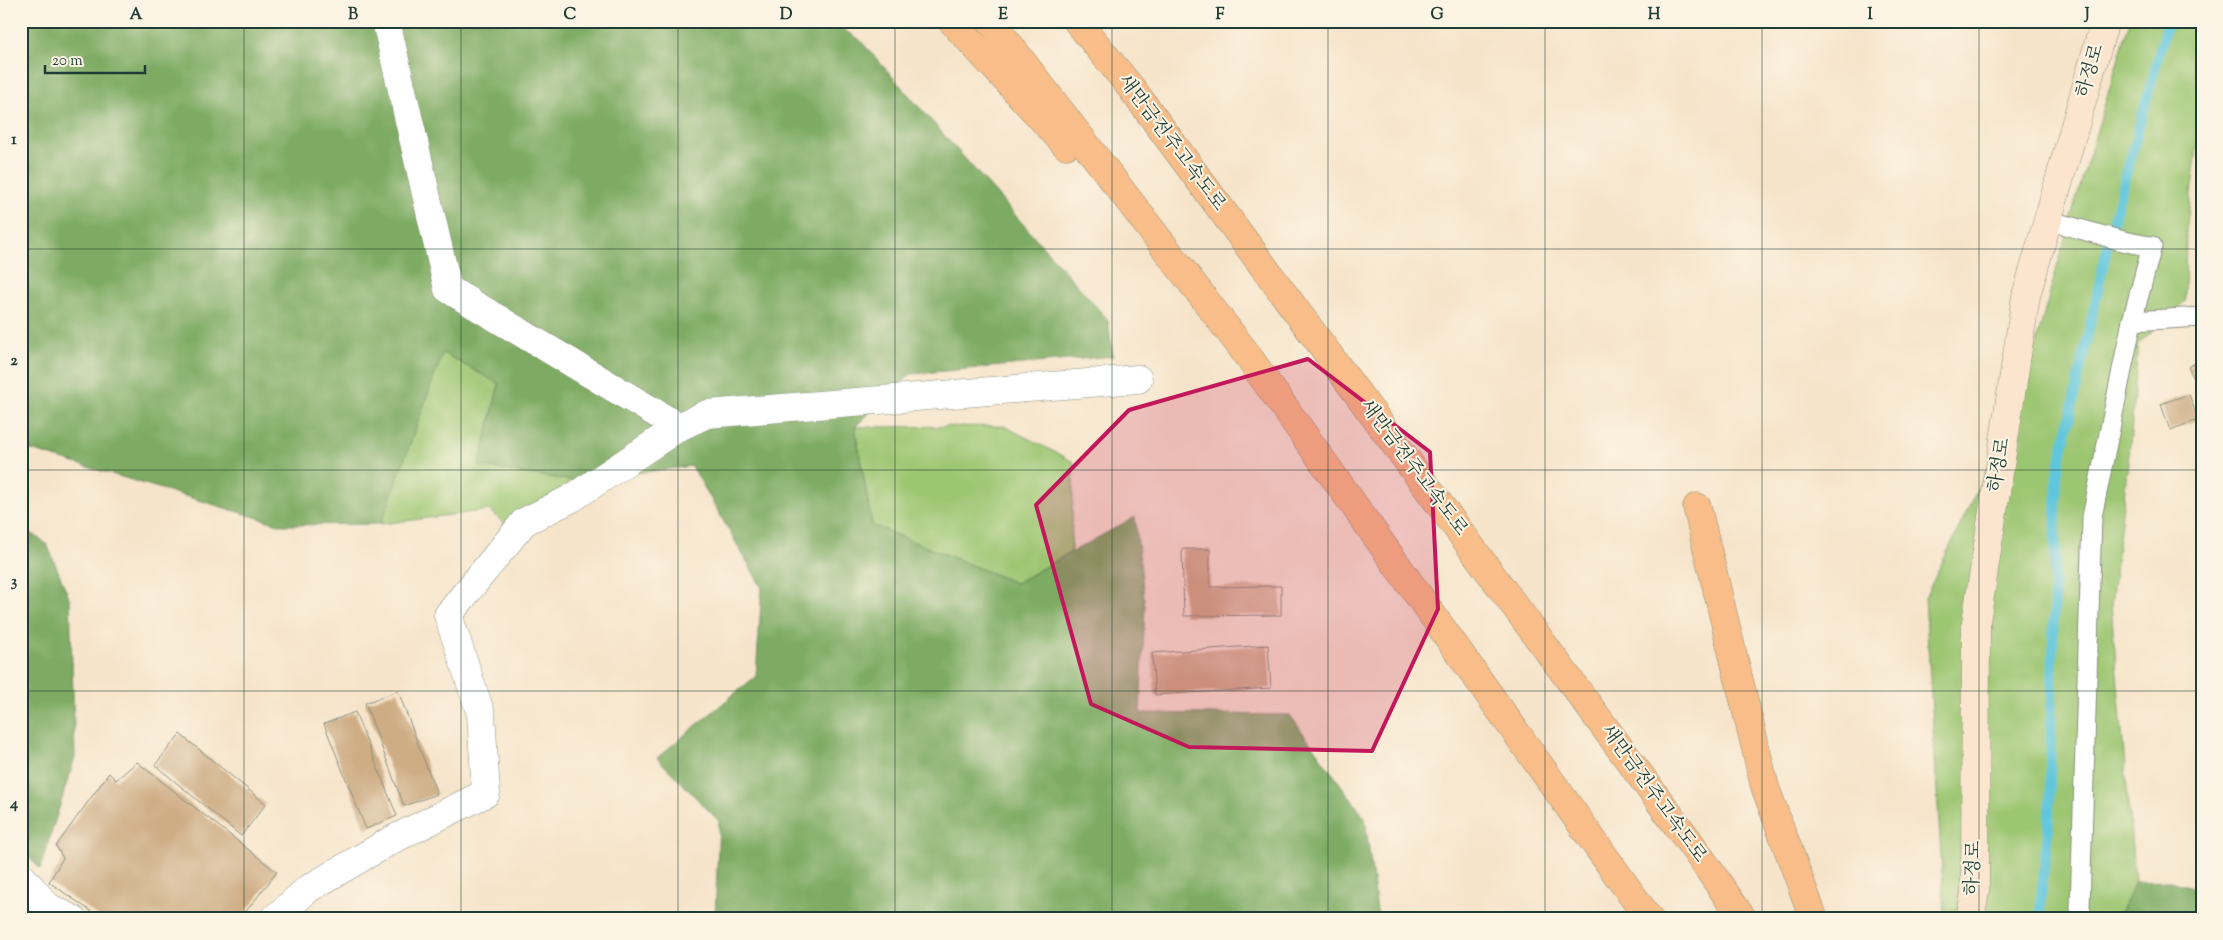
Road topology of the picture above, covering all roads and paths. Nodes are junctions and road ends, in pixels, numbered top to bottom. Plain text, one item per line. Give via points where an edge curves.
1 (386, 21) edge
2 (952, 21) edge
3 (991, 21) edge
4 (1077, 21) edge
5 (2105, 21) edge
6 (2048, 221) junction
7 (1185, 274) junction
8 (2202, 317) edge
9 (2132, 321) junction
10 (1138, 379) dead end
11 (679, 427) junction
12 (1696, 507) dead end
13 (21, 876) edge
14 (40, 913) edge
15 (72, 919) edge
16 (274, 919) edge
17 (1650, 919) edge
18 (1743, 919) edge
19 (1814, 919) edge
20 (1970, 919) edge
21 (2083, 919) edge

1 - 11 street via 448,289
2 - 7 highway
3 - 7 highway
4 - 18 highway, 새만금전주고속도로 via 1132,89
5 - 6 street, 하정로
6 - 9 lane via 2152,246
6 - 20 street, 하정로 via 2026,296 1976,622 1975,892
7 - 17 highway via 1242,348
8 - 9 lane
9 - 21 lane via 2092,517 2080,908
10 - 11 street via 706,414
11 - 16 street via 572,498 524,522 448,615 481,714 486,793 390,840 316,884
12 - 19 highway via 1765,787
13 - 14 street
14 - 15 street

